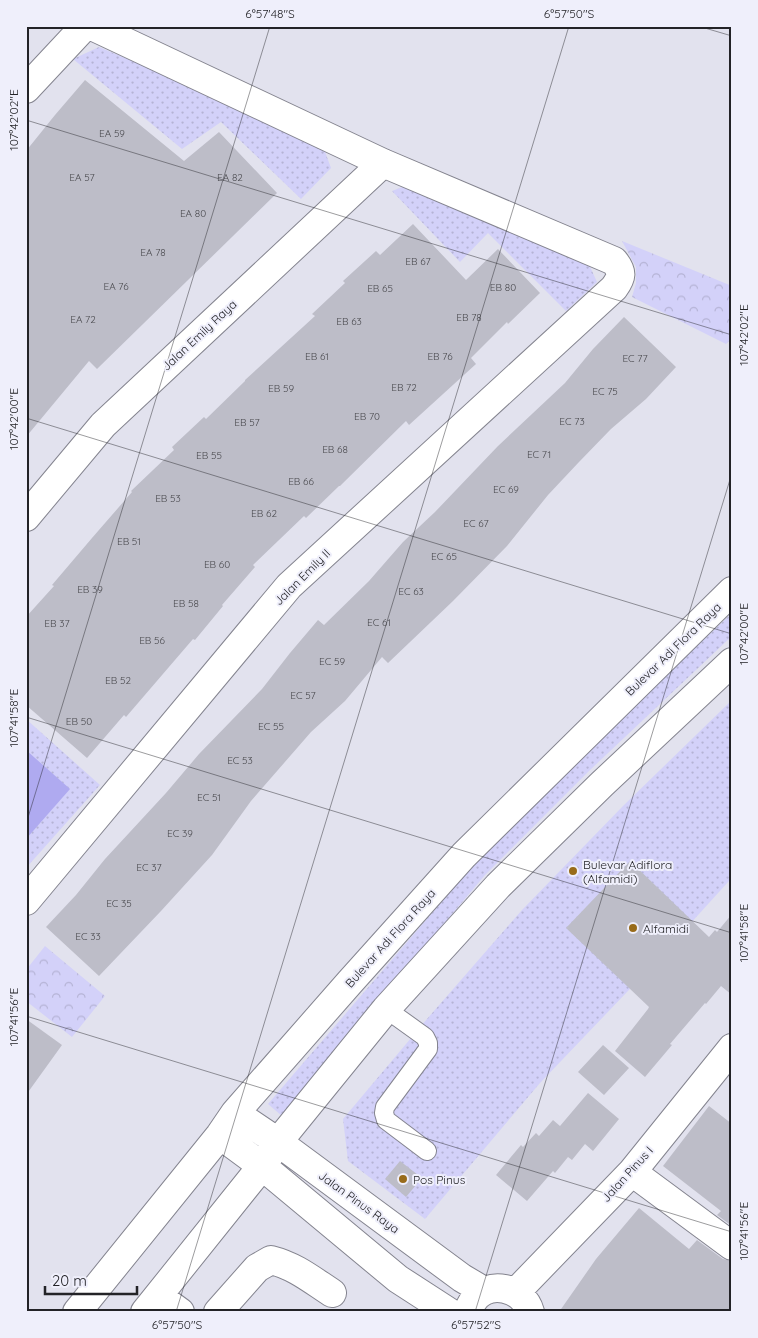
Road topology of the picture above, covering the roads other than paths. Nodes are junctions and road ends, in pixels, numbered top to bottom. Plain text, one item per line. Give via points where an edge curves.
1 (87, 27) edge
2 (26, 89) edge
3 (383, 163) junction
4 (26, 517) edge
5 (732, 591) edge
6 (732, 662) edge
7 (26, 900) edge
8 (386, 1009) junction
9 (732, 1048) edge
10 (228, 1124) junction
11 (278, 1142) junction
12 (428, 1151) dead end
13 (262, 1166) junction
14 (632, 1172) junction
15 (732, 1246) edge
16 (332, 1293) dead end
17 (476, 1301) edge
18 (523, 1302) edge
19 (151, 1304) edge
20 (77, 1312) edge
21 (180, 1312) edge
22 (218, 1312) edge
23 (449, 1312) edge

1 - 2 street
1 - 3 street via 94,27
3 - 4 street, Jalan Emily Raya via 103,425
3 - 7 street, Jalan Emily II via 614,261 620,269 620,279 614,288 289,586
5 - 10 street, Bulevar Adi Flora Raya via 464,855
6 - 8 street via 498,886
8 - 11 street
8 - 12 lane via 425,1037 428,1049 386,1106 386,1120
9 - 14 street, Jalan Pinus I
10 - 11 street, Jalan Pinus Raya
10 - 13 street
10 - 20 street, Bulevar Adi Flora Raya
11 - 13 street
11 - 17 street, Jalan Pinus Raya via 462,1278
13 - 19 street
13 - 23 street via 398,1279
14 - 15 street
14 - 18 street, Jalan Pinus I
16 - 22 street via 298,1270 271,1260 257,1268
17 - 18 street via 500,1288
19 - 21 street

